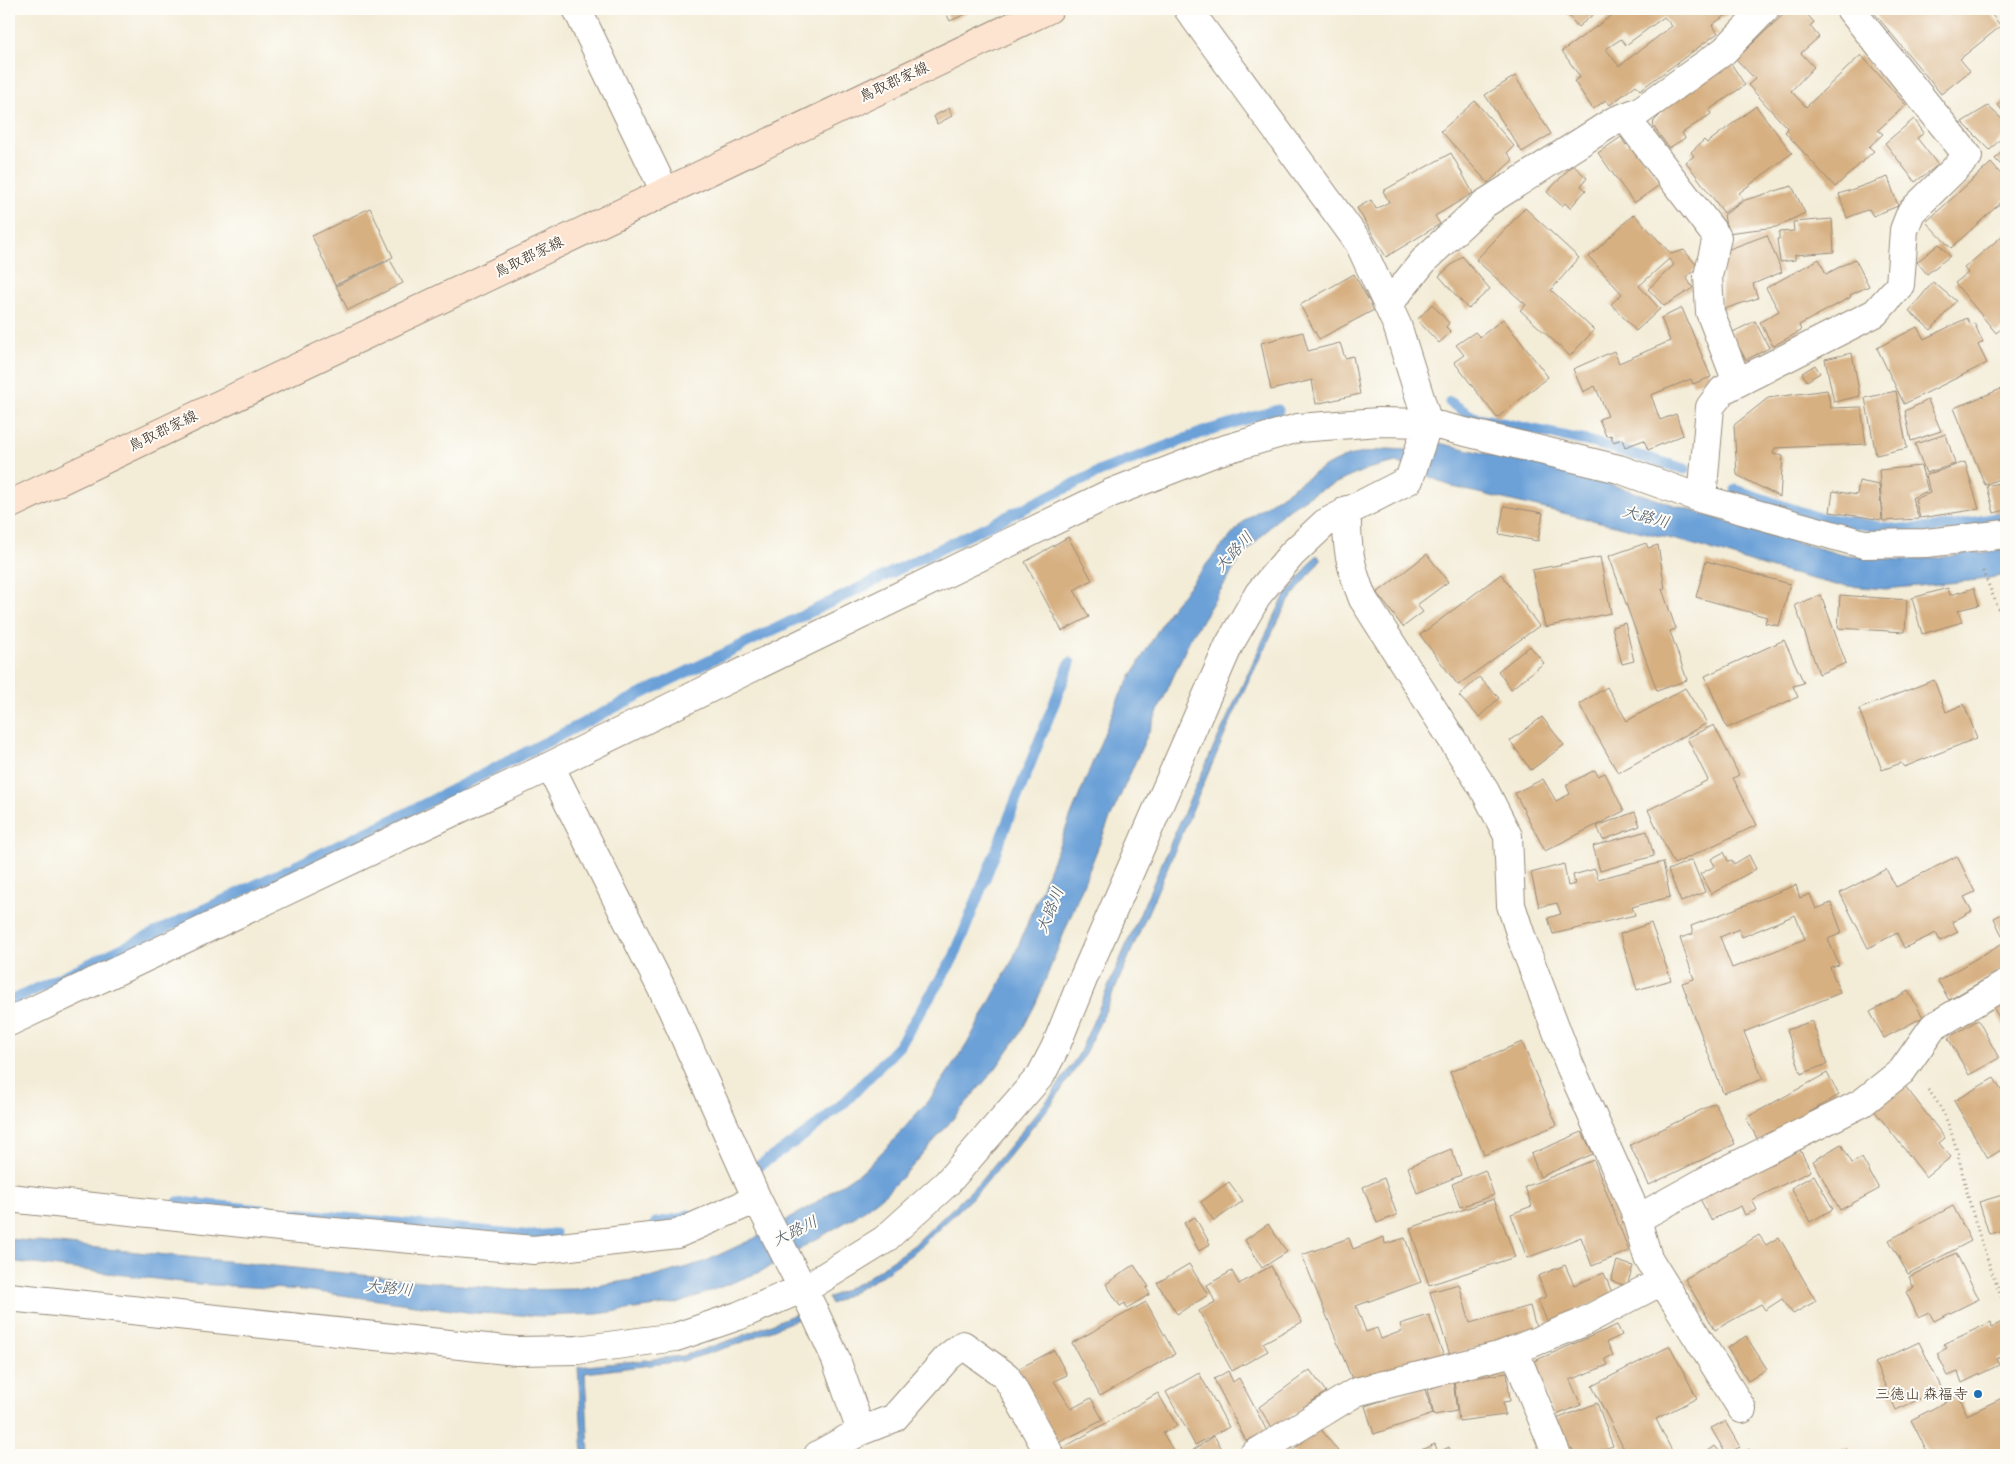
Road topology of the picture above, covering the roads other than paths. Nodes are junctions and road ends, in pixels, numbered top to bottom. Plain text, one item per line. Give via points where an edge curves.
1 (577, 9) edge
2 (1049, 9) edge
3 (1188, 9) edge
4 (1765, 9) edge
5 (1850, 9) edge
6 (1625, 117) junction
7 (665, 192) junction
8 (1388, 305) junction
9 (1737, 382) junction
10 (1424, 429) junction
11 (1702, 499) junction
12 (9, 505) edge
13 (1346, 510) junction
14 (2006, 534) edge
15 (550, 766) junction
16 (2006, 984) edge
17 (9, 1022) edge
18 (9, 1198) edge
19 (758, 1201) junction
20 (1637, 1219) junction
21 (1662, 1282) junction
22 (802, 1287) junction
23 (9, 1297) edge
24 (1514, 1350) junction
25 (1742, 1410) dead end
26 (861, 1431) junction
27 (818, 1455) edge
28 (1050, 1455) edge
29 (1253, 1455) edge
30 (1558, 1455) edge

1 - 7 street
2 - 7 main road, 鳥取郡家線
3 - 8 street via 1360,243
4 - 6 street via 1724,51 1640,111
5 - 9 street via 1968,156 1911,212 1904,230 1900,285 1875,313
6 - 8 street via 1484,204 1426,258
6 - 9 street via 1717,237 1708,276 1710,312
7 - 12 main road, 鳥取郡家線
8 - 10 street via 1397,324
9 - 11 street via 1723,390 1710,407
10 - 11 street via 1619,469
10 - 13 street via 1409,480
10 - 15 street via 1379,422 1298,428 1216,452 1111,493
11 - 14 street via 1864,544 1926,543
13 - 20 street via 1351,571 1363,599 1485,791 1508,836 1511,905 1523,942 1570,1066
13 - 22 street via 1325,522 1292,554 1259,593 1229,645 1041,1075 947,1183 884,1240
15 - 17 street
15 - 19 street via 672,1009
16 - 20 street via 1933,1027 1902,1071 1862,1103 1709,1179
18 - 19 street via 534,1250 677,1234
19 - 22 street
20 - 21 street via 1648,1258
21 - 24 street via 1579,1324
21 - 25 street
22 - 23 street via 738,1316 676,1337 578,1350 516,1351
22 - 26 street via 835,1357
24 - 29 street via 1356,1392
24 - 30 street
26 - 27 street
26 - 28 street via 894,1418 948,1357 963,1345 1006,1376

